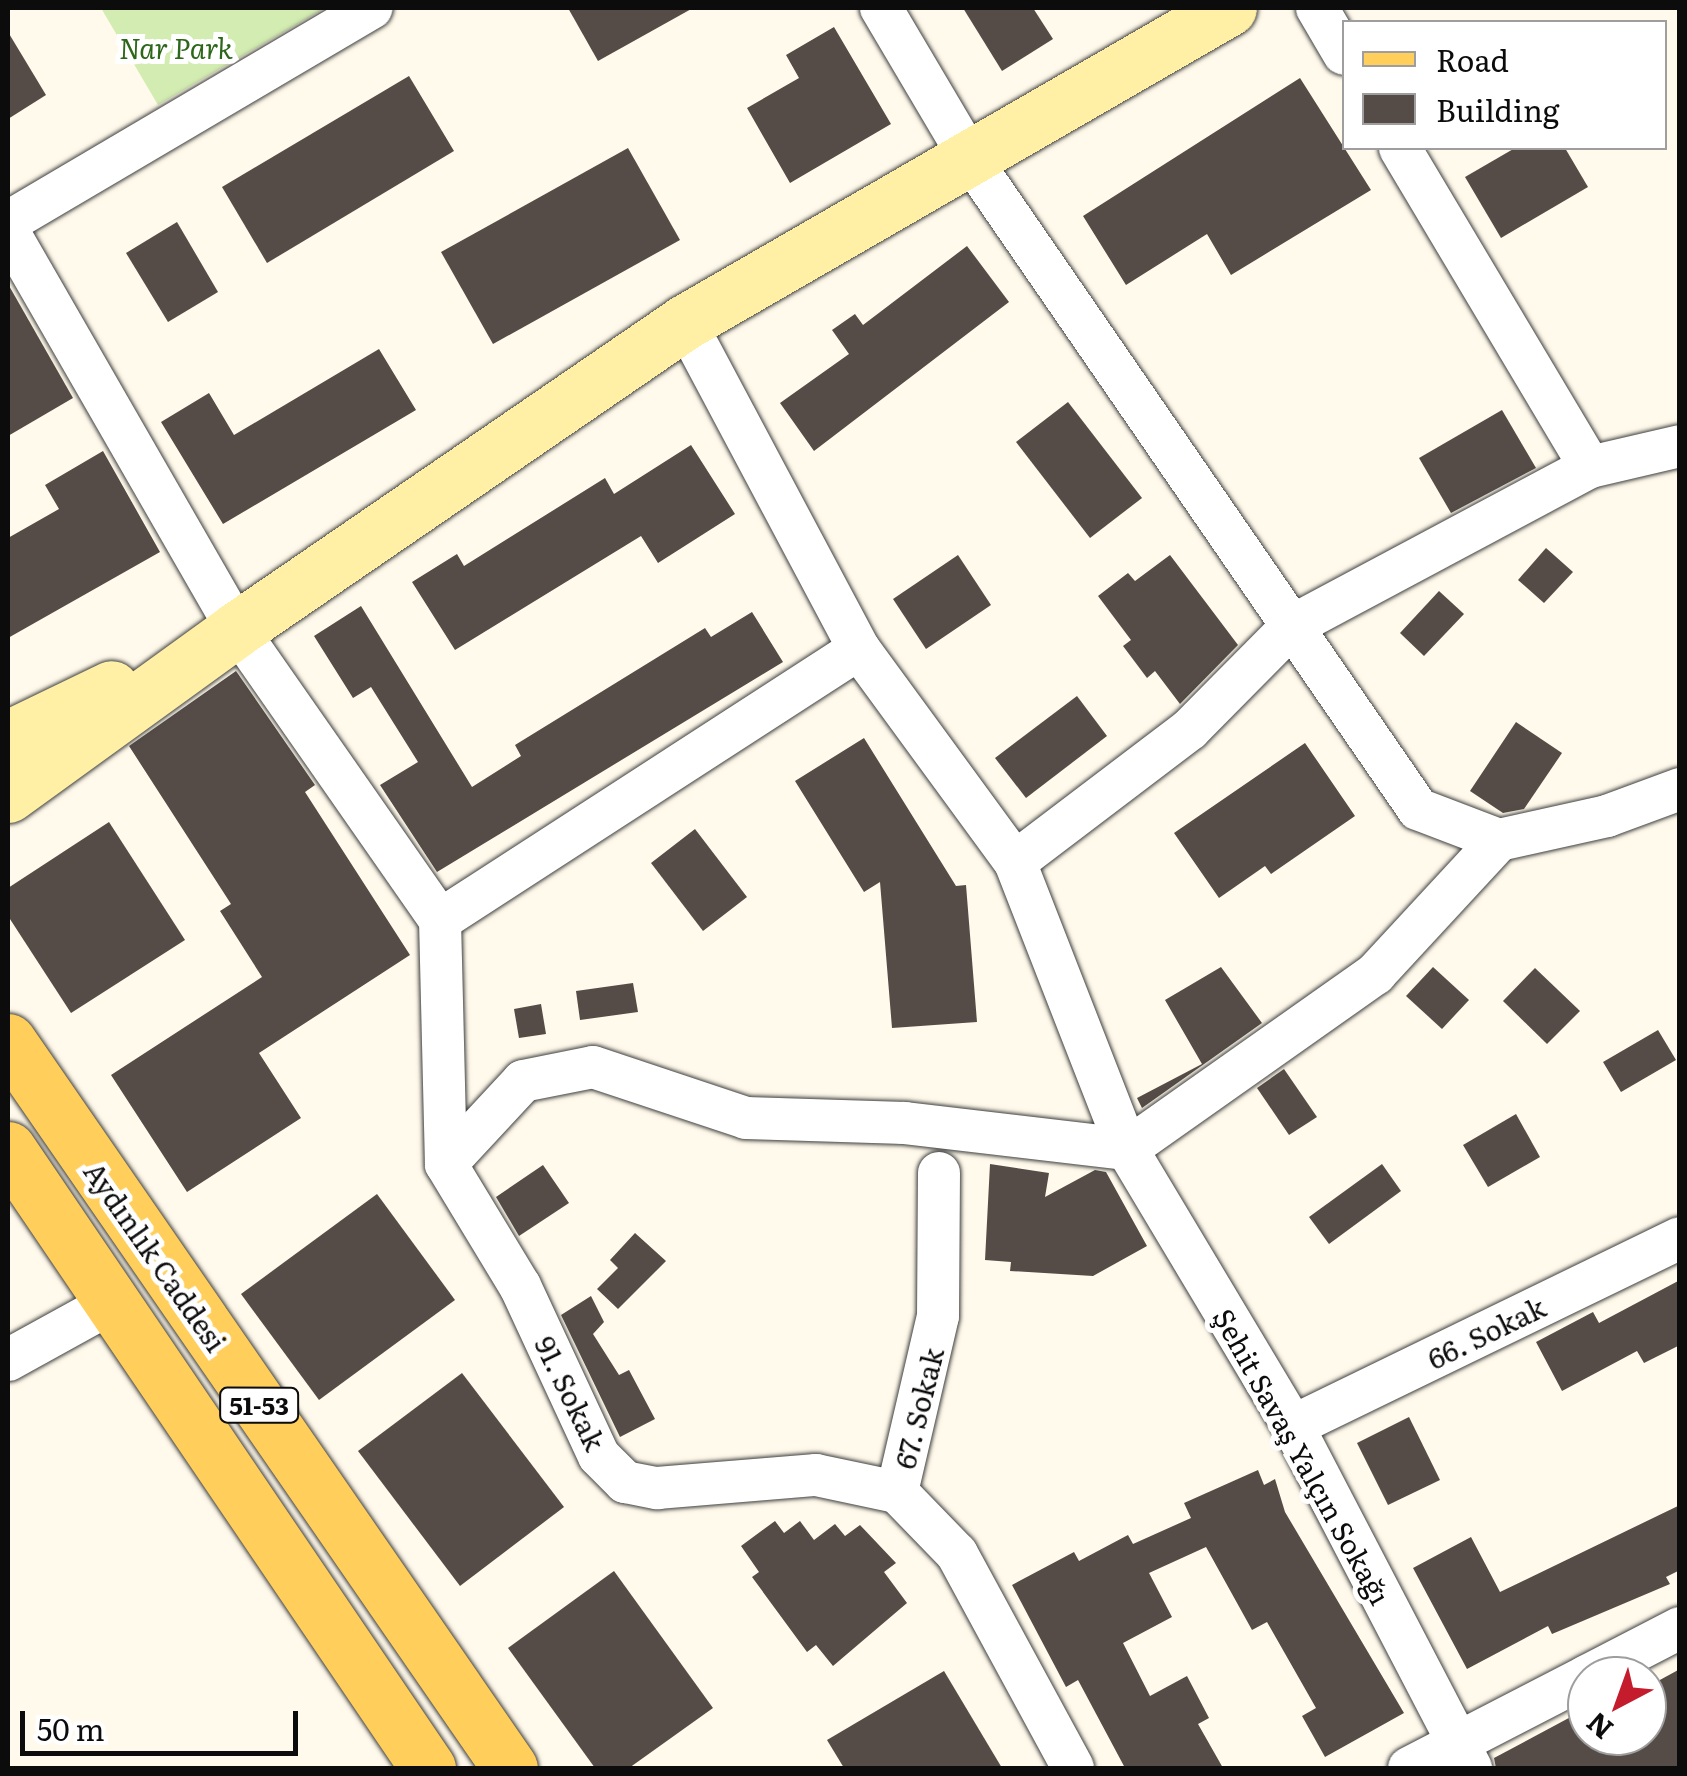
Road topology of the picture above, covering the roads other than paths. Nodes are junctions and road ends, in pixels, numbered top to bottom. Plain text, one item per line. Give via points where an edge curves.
1 (372, 8) edge
2 (881, 8) edge
3 (1229, 8) edge
4 (1317, 8) edge
5 (1342, 51) edge
6 (1401, 150) edge
7 (971, 160) junction
8 (8, 222) edge
9 (8, 231) edge
10 (686, 322) junction
11 (1680, 446) edge
12 (1590, 467) junction
13 (1292, 626) junction
14 (237, 629) junction
15 (859, 649) junction
16 (8, 738) edge
17 (1680, 789) edge
18 (8, 795) edge
19 (1499, 840) junction
20 (1016, 862) junction
21 (440, 920) junction
22 (8, 1040) edge
23 (8, 1149) edge
24 (1127, 1149) junction
25 (446, 1164) junction
26 (939, 1173) dead end
27 (1680, 1238) edge
28 (115, 1301) junction
29 (8, 1360) edge
30 (1293, 1426) junction
31 (897, 1492) junction
32 (1680, 1628) edge
33 (1626, 1656) edge
34 (1567, 1689) edge
35 (1464, 1756) edge
36 (428, 1768) edge
37 (510, 1768) edge
38 (1072, 1768) edge
39 (1409, 1768) edge

1 - 8 street
2 - 7 street
3 - 7 street
4 - 5 street
6 - 12 street
7 - 10 street
7 - 13 street
9 - 14 street
10 - 14 street
10 - 15 street, Şehit Savaş Yalçın Sokağı
11 - 12 street
12 - 13 street
13 - 19 street via 1418,809
13 - 20 street via 1190,729
14 - 16 street
14 - 18 street
14 - 21 street
15 - 20 street, Şehit Savaş Yalçın Sokağı
15 - 21 street
17 - 19 street via 1607,816
19 - 24 street via 1375,974
20 - 24 street, Şehit Savaş Yalçın Sokağı
21 - 25 street
22 - 37 main road, Aydınlık Caddesi / 51-53
23 - 28 main road, 51-53
24 - 25 street via 905,1124 746,1118 593,1067 523,1081
24 - 30 street, Şehit Savaş Yalçın Sokağı
25 - 31 street, 91. Sokak via 520,1286 599,1456 625,1482 657,1488 816,1475
26 - 31 street, 67. Sokak via 938,1316
27 - 30 street, 66. Sokak
28 - 29 street
28 - 36 main road, 51-53
30 - 35 street, Şehit Savaş Yalçın Sokağı
31 - 38 street, 67. Sokak via 957,1554
32 - 33 street
34 - 35 street
35 - 39 street

